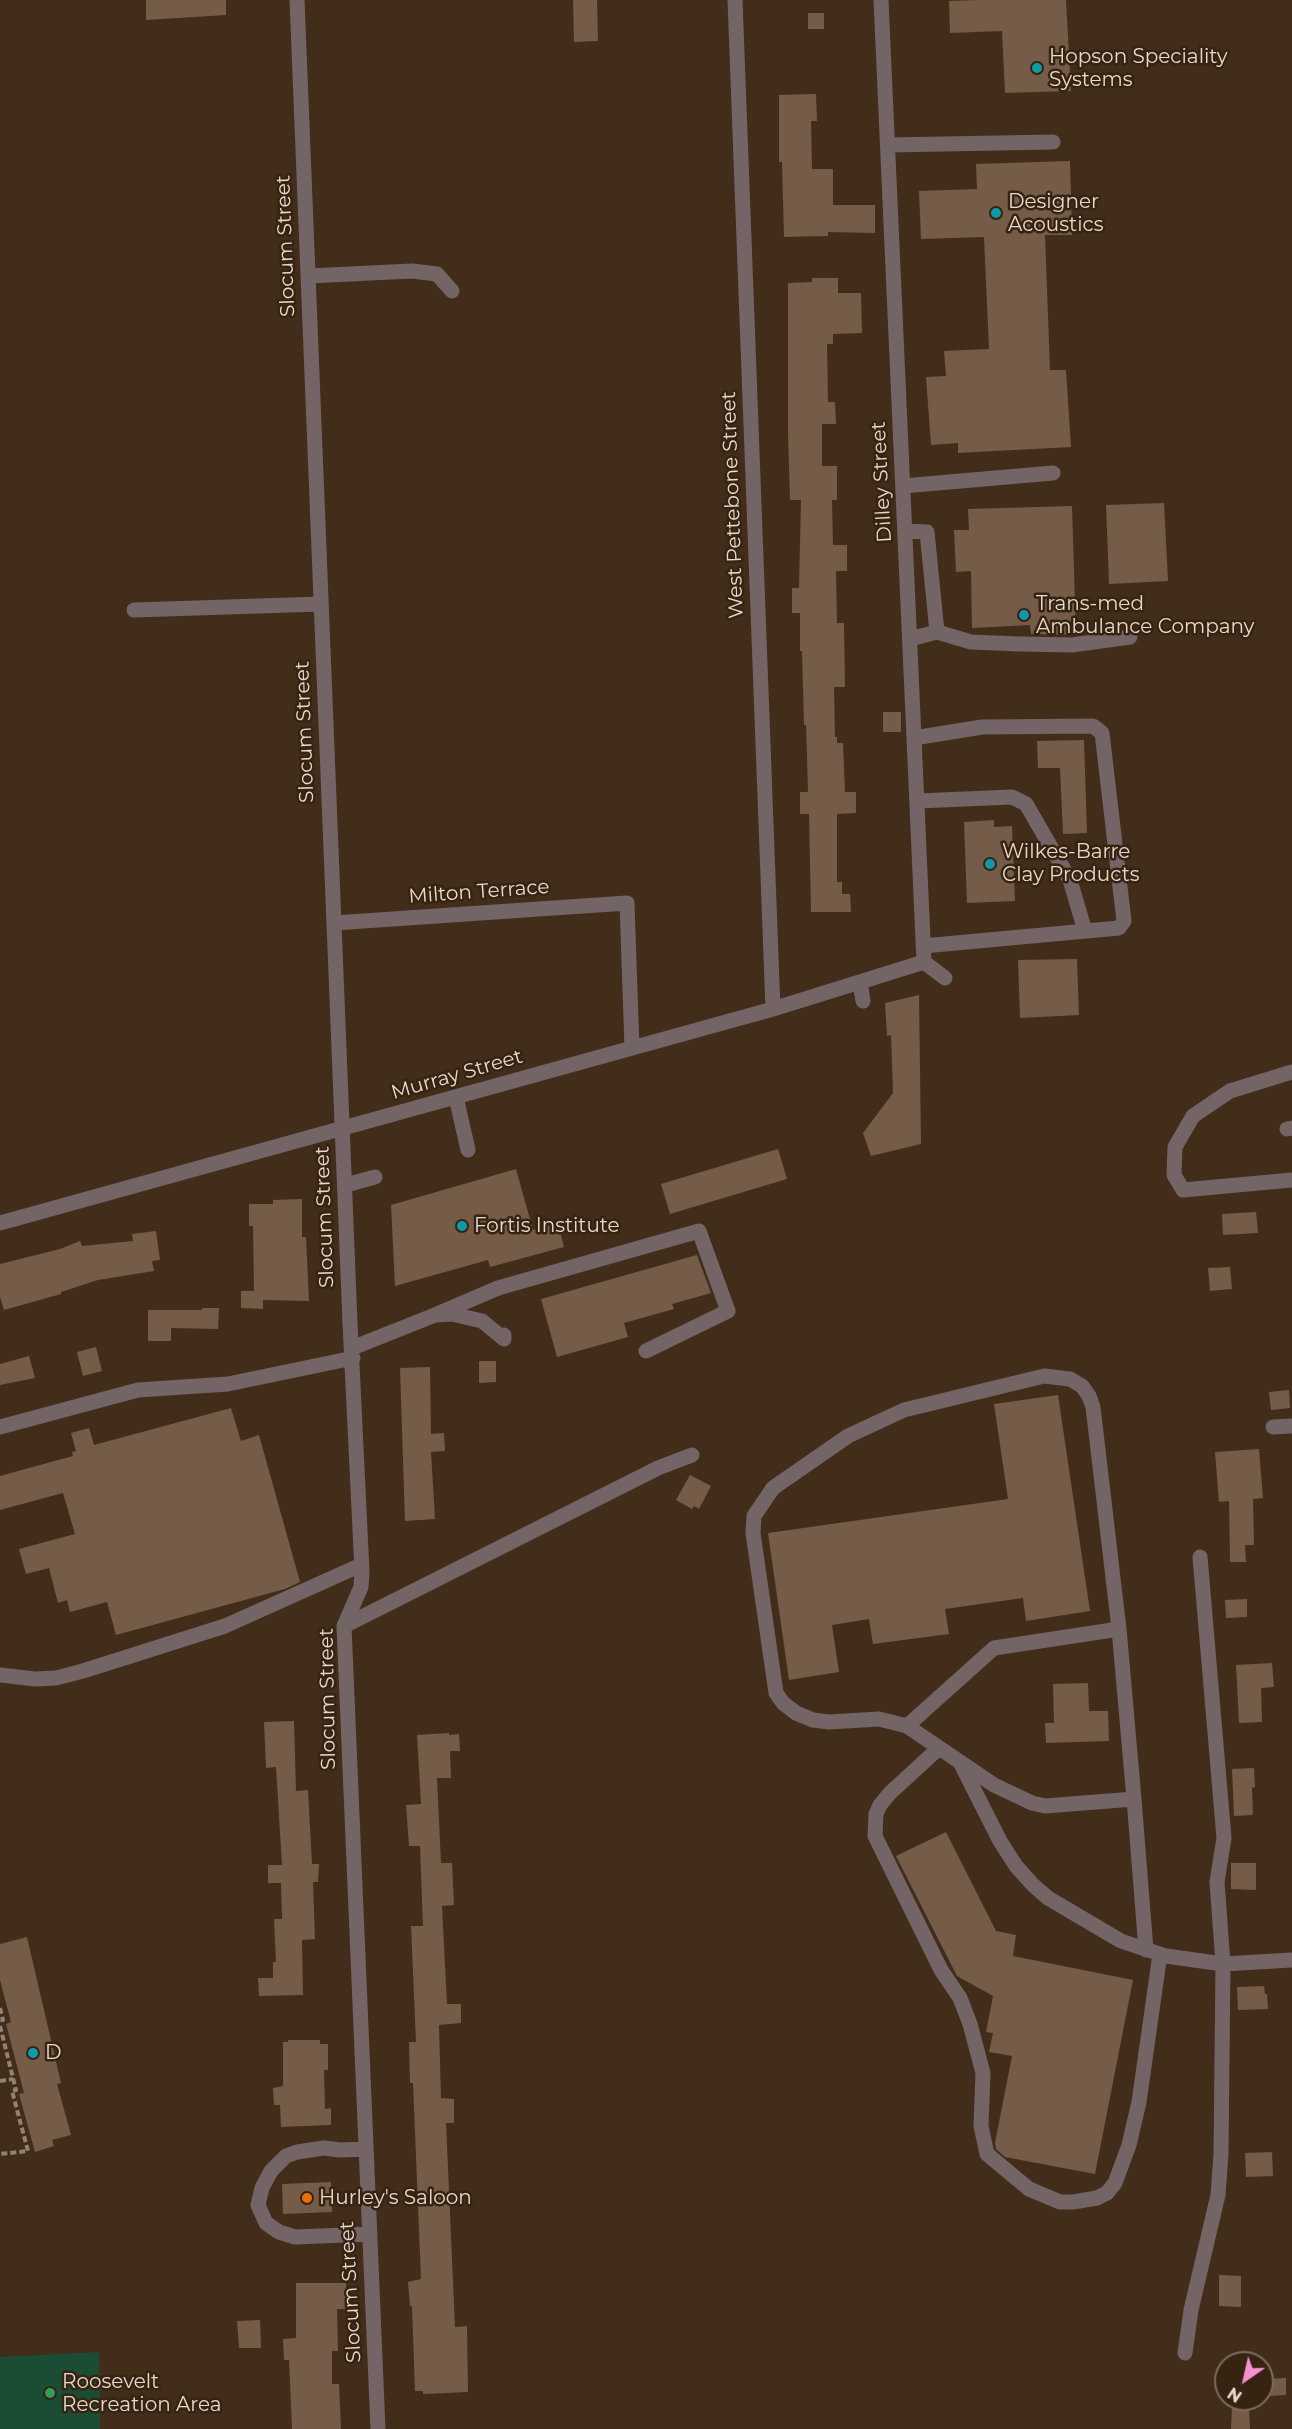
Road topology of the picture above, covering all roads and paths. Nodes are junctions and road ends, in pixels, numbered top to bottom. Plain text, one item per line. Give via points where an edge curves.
1 (297, 0) edge
2 (735, 0) edge
3 (881, 0) edge
4 (1053, 142) dead end
5 (888, 145) junction
6 (308, 276) junction
7 (452, 291) dead end
8 (1053, 473) dead end
9 (903, 486) junction
10 (905, 531) junction
11 (321, 604) junction
12 (134, 610) dead end
13 (937, 632) junction
14 (1130, 637) dead end
15 (910, 639) junction
16 (914, 738) junction
17 (917, 801) junction
18 (334, 923) junction
19 (1085, 931) junction
20 (923, 946) junction
21 (924, 962) junction
22 (945, 978) dead end
23 (860, 982) junction
24 (863, 1001) dead end
25 (773, 1009) junction
26 (632, 1048) junction
27 (1292, 1072) edge
28 (456, 1097) junction
29 (343, 1129) junction
30 (468, 1150) dead end
31 (375, 1177) dead end
32 (1292, 1180) edge
33 (346, 1185) junction
34 (0, 1223) edge
35 (435, 1315) junction
36 (504, 1335) dead end
37 (646, 1351) dead end
38 (353, 1353) junction
39 (1273, 1426) dead end
40 (1292, 1426) edge
41 (0, 1427) edge
42 (692, 1455) dead end
43 (1200, 1557) dead end
44 (361, 1564) junction
45 (344, 1626) junction
46 (1119, 1629) junction
47 (0, 1675) edge
48 (907, 1726) junction
49 (939, 1748) junction
50 (960, 1762) junction
51 (1134, 1799) junction
52 (1153, 1952) junction
53 (1292, 1960) edge
54 (1218, 1963) junction
55 (0, 2008) edge
56 (0, 2020) edge
57 (0, 2026) edge
58 (13, 2079) junction
59 (0, 2081) edge
60 (366, 2149) junction
61 (0, 2154) edge
62 (370, 2234) junction
63 (1185, 2353) dead end
64 (378, 2429) edge

1 - 6 street, Slocum Street
2 - 25 street, West Pettebone Street
3 - 5 street, Dilley Street
4 - 5 street
5 - 9 street, Dilley Street
6 - 7 street via 412,271 437,274
6 - 11 street, Slocum Street
8 - 9 street
9 - 10 street, Dilley Street
10 - 13 street via 927,532
10 - 15 street, Dilley Street
11 - 12 street
11 - 18 street, Slocum Street
13 - 14 street via 971,642 1031,644 1072,645
13 - 15 street
15 - 16 street, Dilley Street
16 - 17 street, Dilley Street
16 - 19 street via 982,727 1093,726 1102,733 1124,921 1119,928
17 - 19 street via 1012,797 1026,804 1070,880
17 - 20 street, Dilley Street
18 - 26 street, Milton Terrace via 627,903
18 - 29 street, Slocum Street
19 - 20 street
20 - 21 street, Dilley Street
21 - 22 street
21 - 23 street, Murray Street
23 - 24 street
23 - 25 street, Murray Street
25 - 26 street, Murray Street
26 - 28 street, Murray Street
27 - 32 street via 1230,1091 1193,1116 1175,1147 1174,1175 1183,1190
28 - 29 street, Murray Street
28 - 30 street
29 - 33 street, Slocum Street
29 - 34 street, Murray Street
31 - 33 street
33 - 38 street, Slocum Street
35 - 36 street via 452,1314 482,1321 504,1339
35 - 37 street via 498,1288 699,1231 728,1311
35 - 38 street
38 - 41 street via 228,1384 138,1390
38 - 44 street, Slocum Street
39 - 40 street
42 - 45 street via 658,1468
43 - 54 street via 1224,1838 1217,1882
44 - 45 street, Slocum Street via 361,1587
44 - 47 street via 225,1626 124,1659 56,1678
45 - 60 street, Slocum Street
46 - 48 street via 994,1648
46 - 48 street via 1093,1407 1082,1386 1070,1379 1044,1376 904,1410 848,1436 773,1488 754,1516 753,1533 776,1693 783,1703 813,1720 879,1719
46 - 51 street
48 - 49 street
49 - 50 street
49 - 52 street via 880,1805 875,1836 970,2024 983,2073 981,2126 987,2154 1029,2189 1060,2202 1085,2201 1107,2193 1115,2183 1129,2145 1138,2102
50 - 51 street via 994,1785 1045,1806
50 - 52 street via 1000,1840 1033,1885 1121,1941
51 - 52 street
52 - 54 street
53 - 54 street
54 - 63 street via 1218,2195
55 - 56 path
57 - 58 path
58 - 59 path
58 - 61 path via 16,2090 12,2091 27,2151
60 - 62 street, Slocum Street
60 - 62 street via 324,2148 286,2156 271,2170 258,2205 266,2223 295,2237
62 - 64 street, Slocum Street

